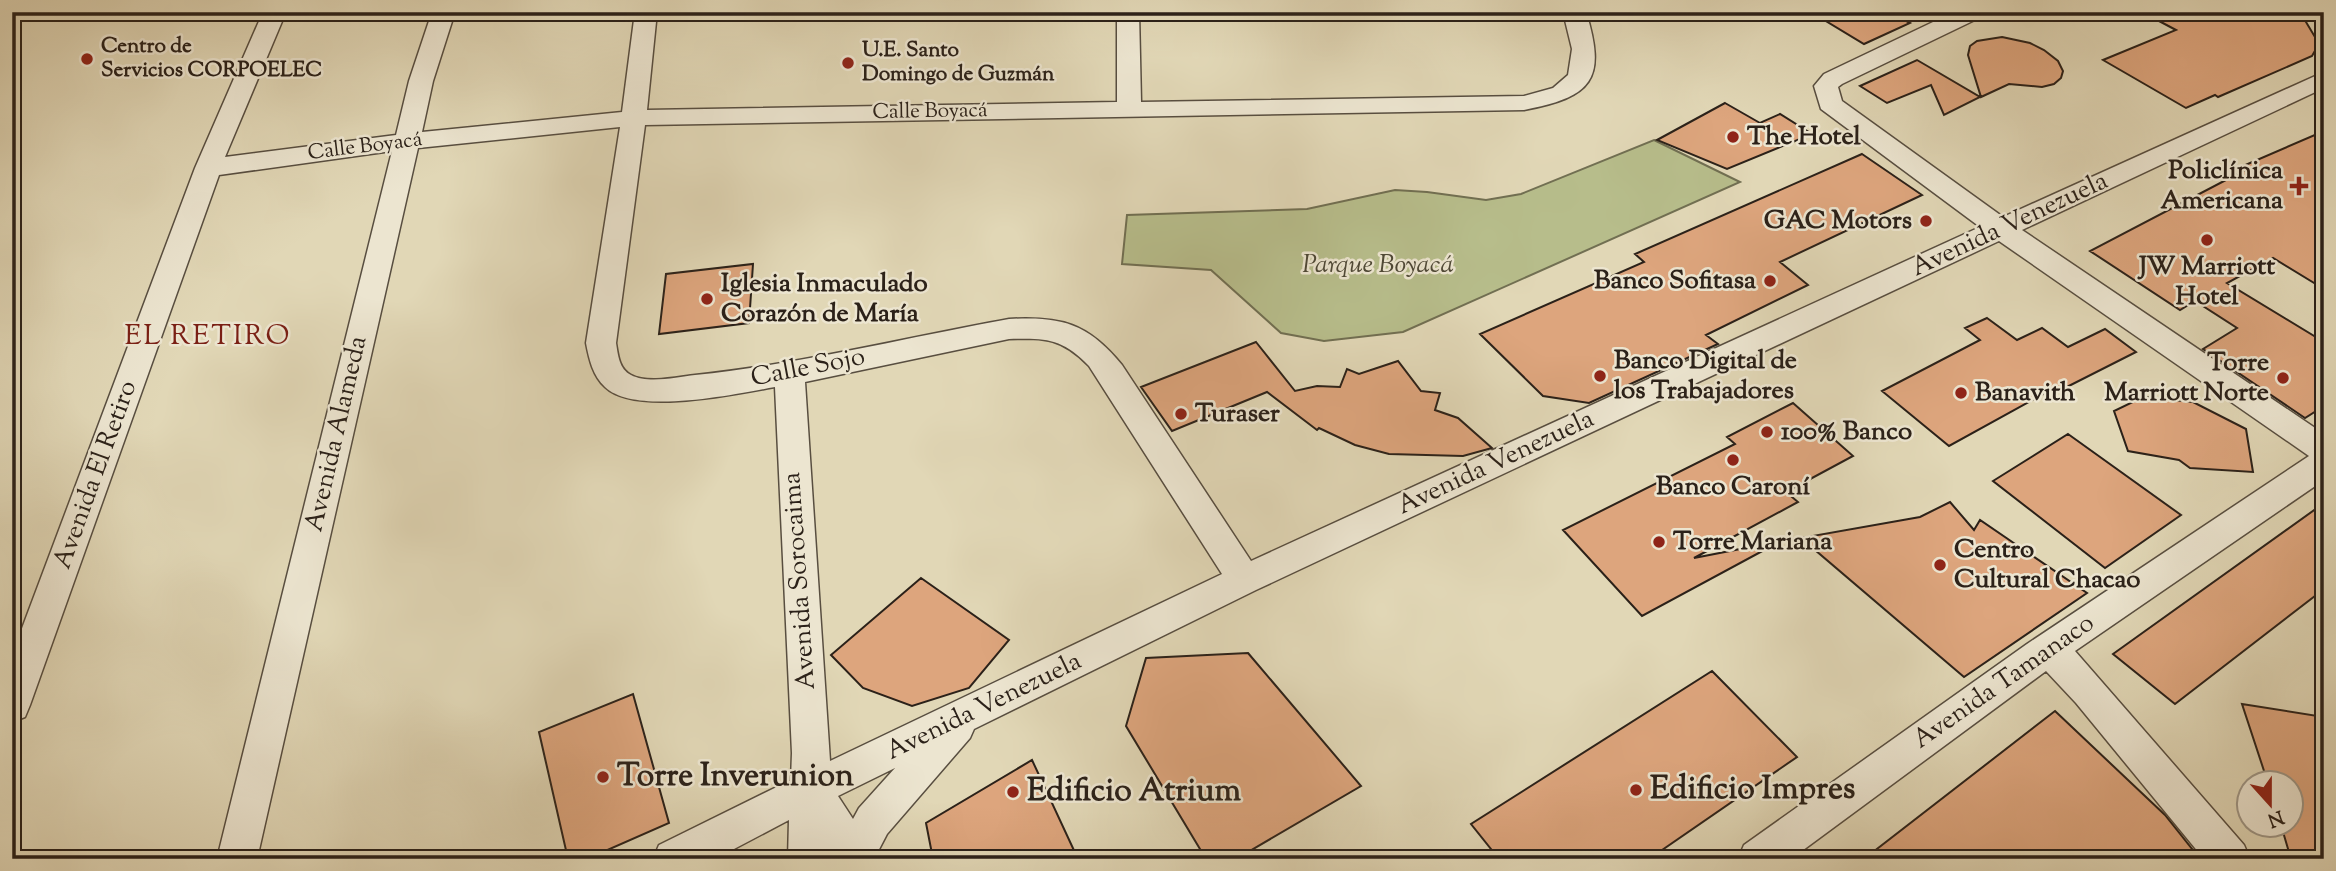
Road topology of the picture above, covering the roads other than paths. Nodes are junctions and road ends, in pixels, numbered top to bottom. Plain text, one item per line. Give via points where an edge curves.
1 (275, 12) edge
2 (444, 12) edge
3 (646, 12) edge
4 (1128, 12) edge
5 (1574, 12) edge
6 (1973, 12) edge
7 (2324, 79) edge
8 (1129, 108) junction
9 (634, 118) junction
10 (409, 141) junction
11 (208, 168) junction
12 (2001, 229) junction
13 (789, 373) junction
14 (2324, 450) edge
15 (2324, 463) edge
16 (1244, 580) junction
17 (2049, 649) junction
18 (12, 705) edge
19 (965, 716) junction
20 (812, 789) junction
21 (237, 859) edge
22 (673, 859) edge
23 (808, 859) edge
24 (850, 859) edge
25 (1758, 859) edge
26 (2230, 859) edge

1 - 11 street, Avenida El Retiro
2 - 10 street, Avenida Alameda via 421,81
3 - 9 street, Calle Sojo
4 - 8 street
5 - 8 street, Calle Boyacá via 1583,38 1584,70 1575,86 1552,99
6 - 12 street via 1826,86 1830,104
7 - 12 street, Avenida Venezuela
8 - 9 street, Calle Boyacá
9 - 10 street, Calle Boyacá
9 - 13 street, Calle Sojo via 601,343 607,370 628,387 659,390
10 - 11 street, Calle Boyacá
10 - 21 street, Avenida Alameda
11 - 18 street, Avenida El Retiro
12 - 14 street
12 - 16 street, Avenida Venezuela
13 - 16 street, Calle Sojo via 1009,329 1035,327 1071,334 1094,350 1111,373
13 - 20 street, Avenida Sorocaima
15 - 17 street, Avenida Tamanaco
16 - 19 street, Avenida Venezuela
17 - 25 street, Avenida Tamanaco
17 - 26 street
19 - 20 street, Avenida Venezuela
19 - 24 street via 873,821
20 - 22 street, Avenida Venezuela
20 - 23 street, Avenida Sorocaima
20 - 24 street, Avenida Sorocaima

